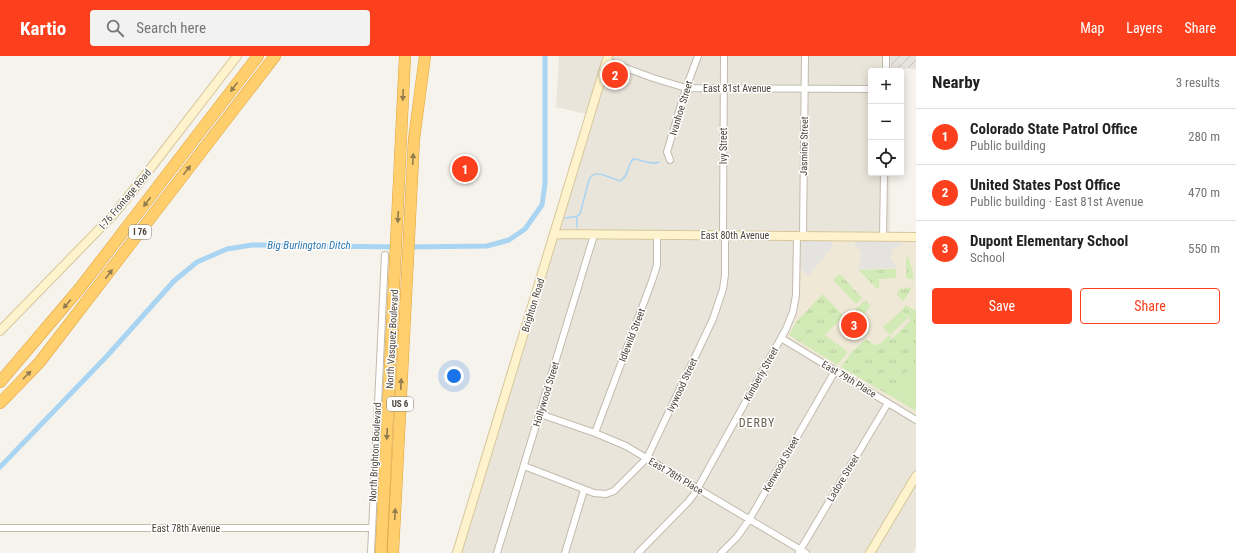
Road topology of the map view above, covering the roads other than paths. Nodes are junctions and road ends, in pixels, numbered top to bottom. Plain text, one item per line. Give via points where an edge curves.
1 (237, 56) edge
2 (258, 56) edge
3 (274, 56) edge
4 (405, 56) edge
5 (425, 56) edge
6 (698, 56) edge
7 (724, 56) edge
8 (805, 56) edge
9 (886, 56) edge
10 (608, 59) edge
11 (886, 68) edge
12 (686, 88) junction
13 (805, 88) junction
14 (723, 89) junction
15 (868, 89) edge
16 (670, 160) dead end
17 (884, 176) edge
18 (399, 196) junction
19 (410, 198) junction
20 (554, 234) junction
21 (594, 235) junction
22 (657, 235) junction
23 (724, 235) junction
24 (800, 236) junction
25 (883, 236) junction
26 (916, 237) edge
27 (390, 255) junction
28 (0, 331) edge
29 (781, 338) junction
30 (835, 371) junction
31 (0, 382) edge
32 (0, 403) edge
33 (888, 403) junction
34 (540, 414) junction
35 (916, 420) edge
36 (595, 433) junction
37 (647, 458) junction
38 (524, 466) junction
39 (916, 476) edge
40 (697, 489) junction
41 (584, 490) junction
42 (749, 520) junction
43 (0, 528) edge
44 (372, 528) junction
45 (799, 551) edge
46 (371, 553) edge
47 (381, 553) edge
48 (393, 553) edge
49 (457, 553) edge
50 (497, 553) edge
51 (565, 553) edge
52 (638, 553) edge
53 (721, 553) edge
54 (806, 553) edge
55 (870, 553) edge

1 - 28 street, I-76 Frontage Road via 114,214
2 -> 31 highway, I 76 via 80,288
32 -> 3 highway, I 76 via 39,363
4 -> 18 highway, US 6
19 -> 5 highway, US 6 via 414,139
6 - 12 street, Ivanhoe Street
7 - 14 street, Ivy Street
8 - 13 street, Jasmine Street
9 - 11 street
10 - 12 street, East 81st Avenue via 653,78
10 - 20 street, Brighton Road
12 - 14 street, East 81st Avenue
12 - 16 street, Ivanhoe Street via 667,152
13 - 14 street, East 81st Avenue
13 - 15 street, East 81st Avenue
13 - 24 street, Jasmine Street
14 - 23 street, Ivy Street
17 - 25 street
18 - 19 highway
18 -> 27 highway, North Vasquez Boulevard / US 6 via 397,237
48 -> 19 highway, North Vasquez Boulevard / US 6
20 - 21 street, East 80th Avenue
20 - 49 street, Brighton Road
21 - 22 street, East 80th Avenue
21 - 34 street, Hollywood Street
22 - 23 street, East 80th Avenue
22 - 36 street, Idlewild Street via 656,265 652,281
23 - 24 street, East 80th Avenue
23 - 37 street, Ivywood Street via 725,275 719,302
24 - 25 street, East 80th Avenue
24 - 29 street, Kimberly Street via 795,306
25 - 26 street, East 80th Avenue
27 - 44 street, North Brighton Boulevard
27 -> 47 highway, North Vasquez Boulevard / US 6
29 - 30 street, East 79th Place
29 - 40 street, Kimberly Street
30 - 33 street, East 79th Place
30 - 42 street, Kenwood Street
33 - 35 street, East 79th Place
33 - 45 street, Ladore Street
34 - 36 street, East 78th Place
34 - 38 street, Hollywood Street
36 - 37 street, East 78th Place
37 - 40 street, East 78th Place
37 - 41 street, Ivywood Street via 610,493 598,494
38 - 41 street, Ivywood Street
38 - 50 street, Hollywood Street
39 - 55 street
40 - 42 street, East 78th Place
40 - 52 street, Kimberly Street via 688,502
41 - 51 street
42 - 45 street, East 78th Place
42 - 53 street, Kenwood Street
43 - 44 street, East 78th Avenue
44 - 46 street, North Brighton Boulevard
45 - 54 street, East 78th Place

